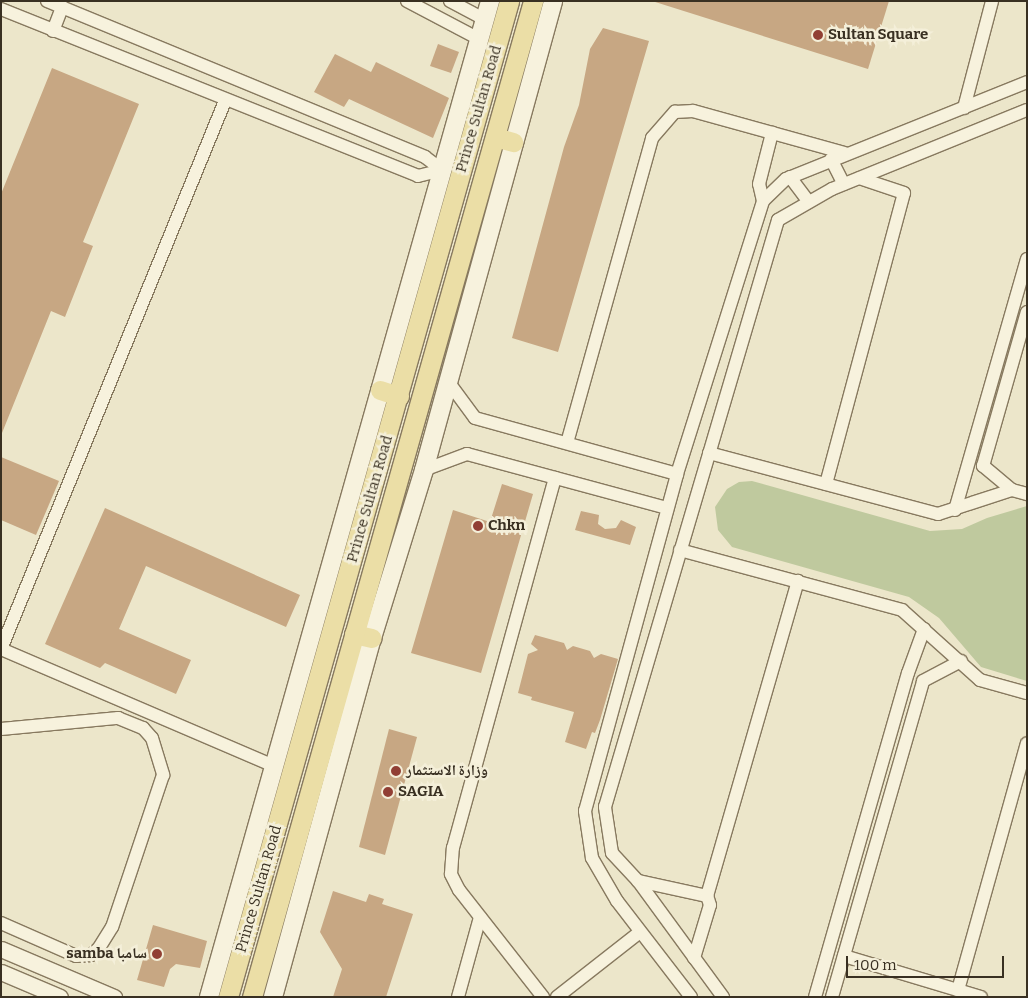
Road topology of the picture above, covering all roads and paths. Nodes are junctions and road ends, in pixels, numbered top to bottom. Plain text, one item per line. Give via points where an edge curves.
1 (47, 1) edge
2 (407, 1) edge
3 (450, 1) edge
4 (490, 1) edge
5 (509, 1) edge
6 (533, 1) edge
7 (553, 1) edge
8 (992, 1) edge
9 (62, 8) junction
10 (1, 10) edge
11 (485, 20) junction
12 (53, 30) junction
13 (479, 39) junction
14 (1027, 82) edge
15 (225, 101) junction
16 (964, 108) junction
17 (1027, 110) edge
18 (772, 133) junction
19 (494, 137) junction
20 (513, 142) junction
21 (844, 153) junction
22 (831, 159) junction
23 (442, 170) junction
24 (790, 177) junction
25 (859, 178) junction
26 (844, 184) junction
27 (763, 201) junction
28 (809, 202) junction
29 (1027, 259) edge
30 (1027, 312) edge
31 (447, 380) junction
32 (380, 390) junction
33 (399, 396) junction
34 (567, 443) junction
35 (709, 453) junction
36 (424, 470) junction
37 (677, 474) junction
38 (555, 478) junction
39 (826, 484) junction
40 (1012, 490) junction
41 (1027, 494) edge
42 (667, 508) junction
43 (955, 510) junction
44 (680, 550) junction
45 (798, 581) junction
46 (924, 629) junction
47 (363, 636) junction
48 (1, 649) edge
49 (961, 661) junction
50 (908, 673) junction
51 (923, 681) junction
52 (1027, 693) edge
53 (1, 729) edge
54 (1027, 742) edge
55 (274, 766) junction
56 (638, 881) junction
57 (707, 896) junction
58 (480, 917) junction
59 (1, 923) edge
60 (640, 932) junction
61 (1, 949) edge
62 (844, 956) junction
63 (694, 958) junction
64 (1, 972) edge
65 (958, 990) junction
66 (60, 997) edge
67 (114, 997) edge
68 (209, 997) edge
69 (228, 997) edge
70 (252, 997) edge
71 (273, 997) edge
72 (458, 997) edge
73 (543, 997) edge
74 (557, 997) edge
75 (691, 997) edge
76 (723, 997) edge
77 (815, 997) edge
78 (832, 997) edge
79 (981, 997) edge

1 - 9 street
2 - 13 street
3 - 11 street
4 - 11 main road
5 - 33 main road, Prince Sultan Road
6 - 19 main road, Prince Sultan Road
7 - 20 main road
8 - 16 street
9 - 12 street
9 - 23 street via 425,156
10 - 12 street
11 - 13 main road
12 - 15 street
13 - 23 main road
14 - 16 street
15 - 23 street via 418,176
15 - 48 street
16 - 21 street
17 - 25 street
18 - 21 street
18 - 27 street via 759,184
18 - 34 street via 694,111 675,112 652,138
19 - 20 main road
19 - 47 main road, Prince Sultan Road
20 - 31 main road
21 - 22 street
22 - 24 street
22 - 26 street
23 - 32 main road
24 - 27 street
24 - 28 street
25 - 26 street
25 - 39 street via 904,193
26 - 28 street
27 - 37 street
28 - 35 street via 778,220
29 - 43 street
30 - 40 street via 983,466
31 - 34 street via 475,418
31 - 36 main road
32 - 33 main road
32 - 55 main road
33 - 69 main road, Prince Sultan Road
34 - 37 street
35 - 39 street
35 - 44 street
36 - 38 street via 467,454
36 - 47 main road
37 - 42 street
38 - 42 street
38 - 58 street via 452,848 451,874
39 - 43 street via 938,514
40 - 41 street
40 - 43 street
42 - 60 street via 585,811 592,858
44 - 45 street
44 - 56 street via 605,807 612,853
45 - 46 street via 902,610
45 - 57 street
46 - 49 street
46 - 50 street
47 - 70 main road, Prince Sultan Road
47 - 71 main road
48 - 55 street
49 - 51 street
49 - 52 street via 980,680
50 - 51 street
50 - 77 street
51 - 62 street
53 - 59 street via 118,718 143,728 152,738 163,775 112,927 99,948 90,955 76,956
54 - 65 street
55 - 68 main road
56 - 57 street
56 - 63 street
57 - 63 street via 710,905
58 - 72 street
58 - 73 street
60 - 74 street
60 - 75 street
61 - 67 street
62 - 65 street
62 - 78 street
63 - 76 street
64 - 66 street
65 - 79 street

